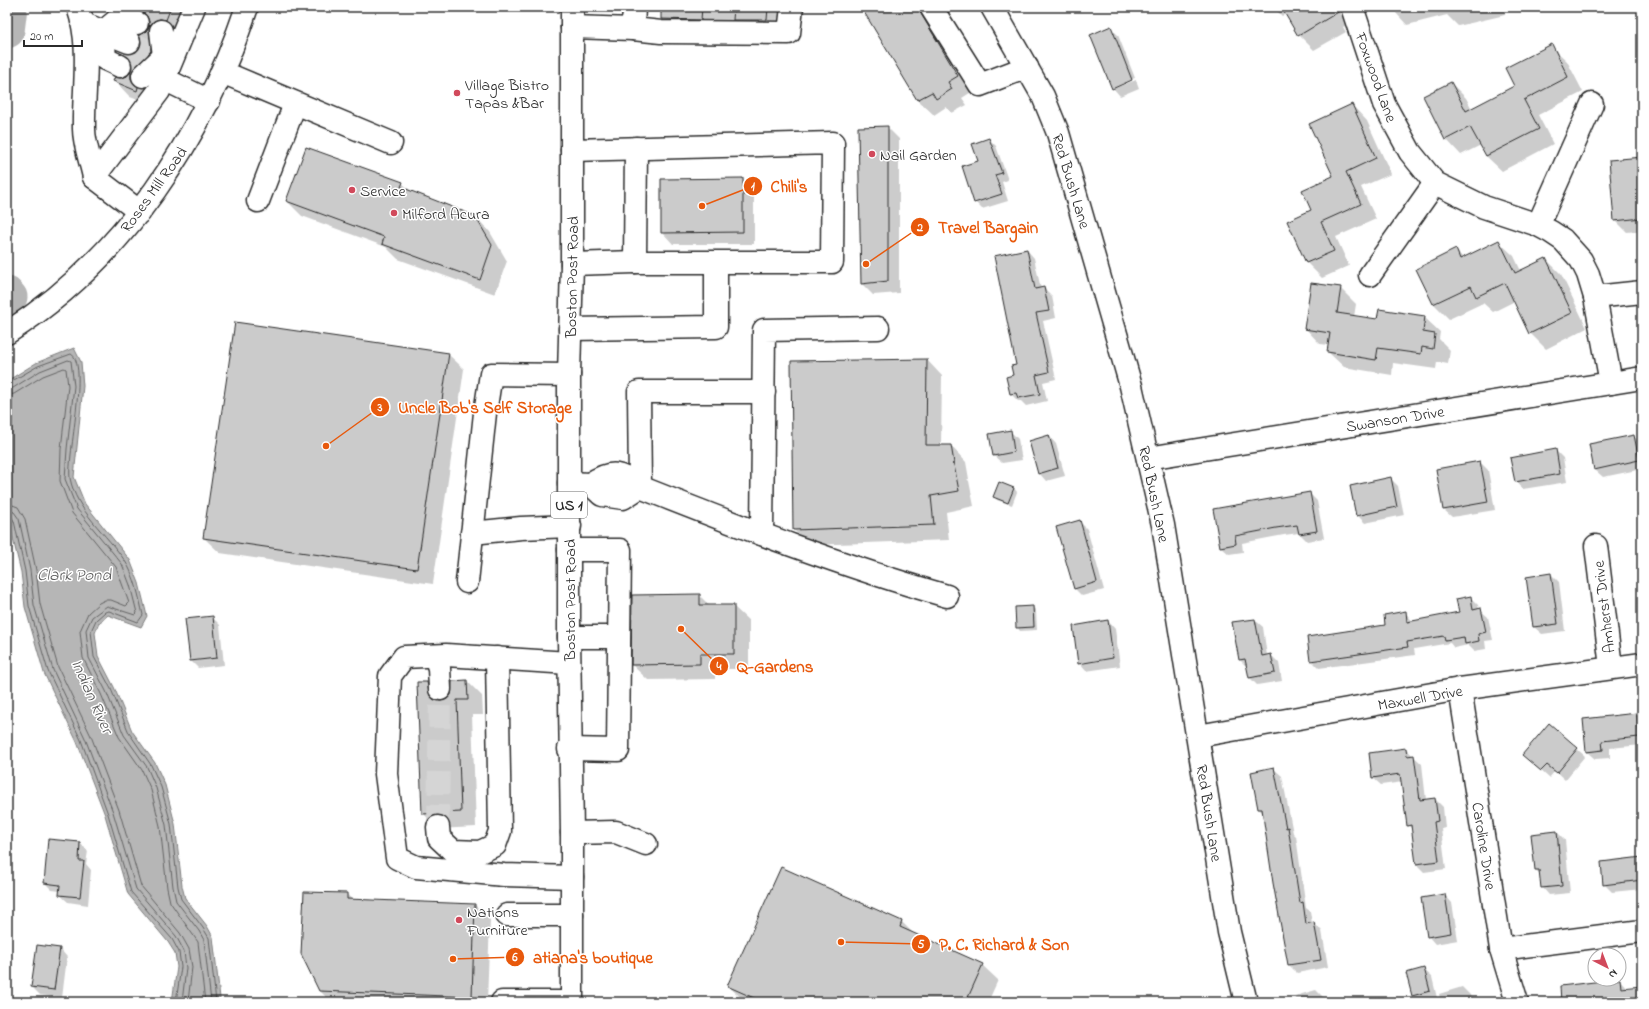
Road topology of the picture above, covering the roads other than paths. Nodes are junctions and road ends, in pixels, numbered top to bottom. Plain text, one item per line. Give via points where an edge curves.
1 (194, 7) edge
2 (247, 7) edge
3 (634, 7) edge
4 (792, 7) edge
5 (931, 7) edge
6 (992, 7) edge
7 (1352, 7) edge
8 (572, 17) edge
9 (88, 21) edge
10 (633, 29) junction
11 (129, 44) tunnel mouth
12 (1027, 67) junction
13 (222, 72) junction
14 (164, 79) junction
15 (209, 101) junction
16 (295, 104) junction
17 (1592, 104) dead end
18 (391, 143) dead end
19 (636, 148) junction
20 (572, 150) junction
21 (94, 177) junction
22 (1435, 183) junction
23 (258, 201) dead end
24 (140, 212) junction
25 (1538, 225) junction
26 (635, 262) junction
27 (716, 263) junction
28 (572, 264) junction
29 (1370, 275) dead end
30 (1642, 292) edge
31 (1595, 297) junction
32 (878, 328) dead end
33 (570, 329) junction
34 (7, 333) edge
35 (569, 375) junction
36 (1642, 378) edge
37 (1611, 383) junction
38 (764, 392) junction
39 (1148, 458) junction
40 (580, 483) junction
41 (640, 487) junction
42 (570, 526) junction
43 (472, 533) junction
44 (762, 534) junction
45 (1596, 546) dead end
46 (569, 550) junction
47 (467, 582) dead end
48 (947, 596) dead end
49 (620, 636) junction
50 (569, 637) junction
51 (435, 656) junction
52 (497, 658) junction
53 (569, 663) junction
54 (1642, 664) edge
55 (1611, 667) junction
56 (440, 689) tunnel mouth
57 (1460, 689) junction
58 (1198, 736) junction
59 (570, 749) junction
60 (438, 827) tunnel mouth
61 (572, 833) junction
62 (646, 844) dead end
63 (572, 877) junction
64 (507, 915) dead end
65 (572, 915) junction
66 (1642, 931) edge
67 (1501, 949) junction
68 (502, 1002) edge
69 (572, 1002) edge
70 (1246, 1002) edge
71 (1517, 1002) edge

1 - 14 street via 157,54
2 - 13 street, Roses Mill Road
3 - 10 street
4 - 10 street via 790,33 662,32
5 - 12 street via 980,86
6 - 12 street, Red Bush Lane
7 - 22 street, Foxwood Lane via 1384,104 1410,152
8 - 10 street
8 - 20 street, Boston Post Road / US 1
9 - 11 street
9 - 21 street via 84,130
12 - 39 street, Red Bush Lane via 1043,96 1068,162 1131,386
13 - 15 street, Roses Mill Road
13 - 16 street
14 - 15 street
14 - 21 street via 159,91
15 - 24 street, Roses Mill Road via 185,146
16 - 18 street
16 - 23 street
17 - 25 street
19 - 20 street
19 - 26 street
19 - 27 street via 833,143 832,262
20 - 28 street, Boston Post Road / US 1
21 - 24 street
22 - 25 street, Foxwood Lane via 1484,207
22 - 29 street
24 - 34 street, Roses Mill Road via 77,279
25 - 31 street, Foxwood Lane via 1573,249 1588,274
26 - 27 street
26 - 28 street
27 - 33 street via 716,327
28 - 33 street, Boston Post Road / US 1
30 - 31 street
31 - 37 street, Foxwood Lane
32 - 38 street via 764,330
33 - 35 street, Boston Post Road / US 1
35 - 40 street, Boston Post Road / US 1
35 - 43 street via 491,374
36 - 37 street, Swanson Drive
37 - 39 street, Swanson Drive
38 - 41 street via 640,392
38 - 44 street
39 - 58 street, Red Bush Lane via 1163,525
40 - 41 street via 602,495 623,498
40 - 42 street, Boston Post Road / US 1
41 - 44 street
42 - 43 street
42 - 46 street, Boston Post Road / US 1
43 - 47 street
44 - 48 street via 892,581
45 - 55 street, Amherst Drive
46 - 49 street via 620,550
46 - 50 street, Boston Post Road / US 1
49 - 50 street
49 - 59 street via 618,750
50 - 53 street, Boston Post Road / US 1
51 - 52 street
51 - 56 street via 439,668
51 - 63 street via 404,657 390,676 386,774 398,858 416,867 504,875
52 - 53 street
52 - 60 street via 500,831 496,845 480,852 453,851 439,838
53 - 59 street, Boston Post Road / US 1
54 - 55 street, Maxwell Drive
55 - 57 street, Maxwell Drive
57 - 58 street, Maxwell Drive
57 - 67 street, Caroline Drive
58 - 70 street, Red Bush Lane via 1229,932
59 - 61 street, Boston Post Road / US 1
61 - 62 street via 616,832
61 - 63 street, Boston Post Road / US 1
63 - 65 street, Boston Post Road / US 1
64 - 65 street
65 - 69 street, Boston Post Road / US 1
66 - 67 street
67 - 71 street, Caroline Drive
68 - 69 street

